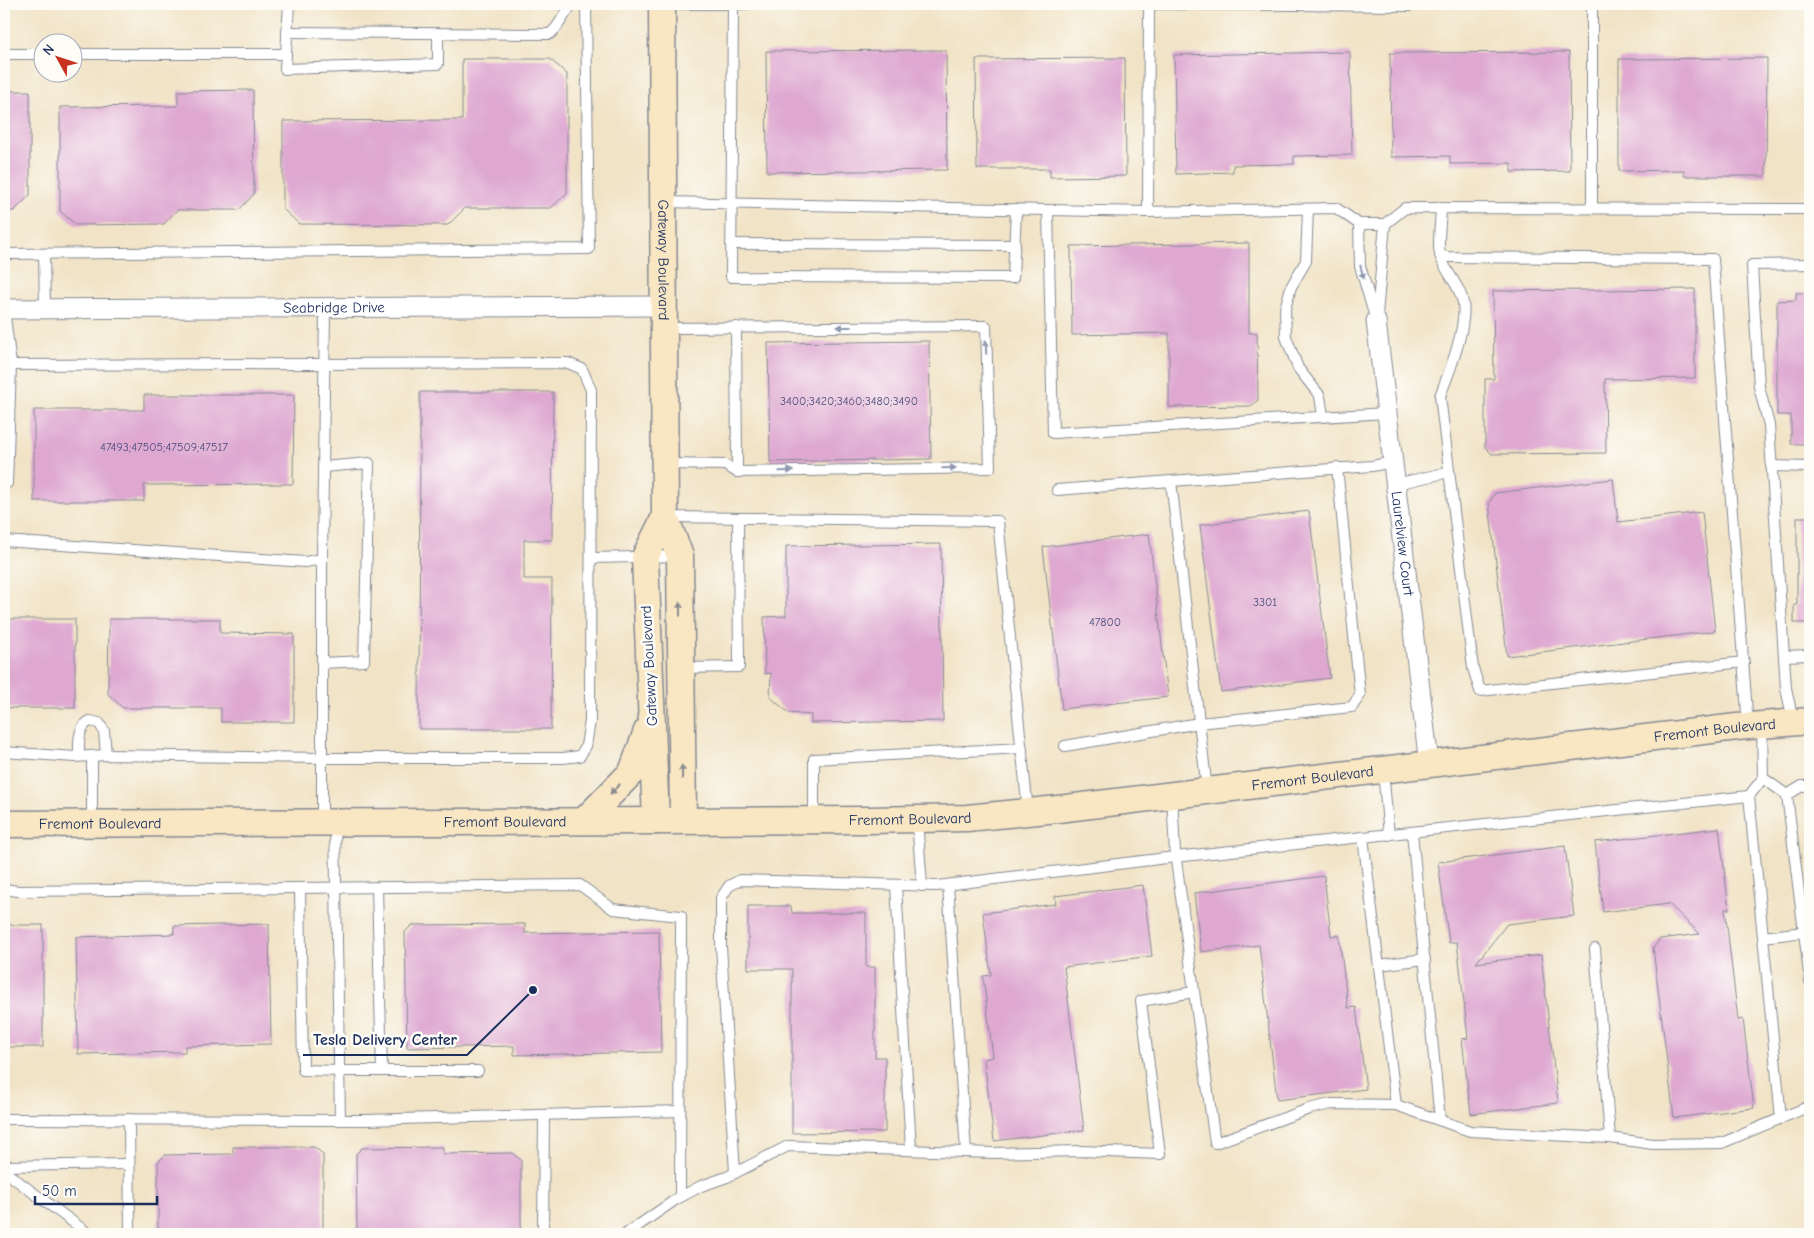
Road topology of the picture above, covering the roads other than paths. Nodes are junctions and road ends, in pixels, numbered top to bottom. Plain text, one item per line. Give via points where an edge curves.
1 (289, 4) edge
2 (572, 4) edge
3 (586, 4) edge
4 (662, 4) edge
5 (733, 4) edge
6 (746, 4) edge
7 (1151, 4) edge
8 (1412, 4) edge
9 (1592, 4) edge
10 (287, 32) junction
11 (438, 34) junction
12 (4, 54) edge
13 (32, 54) edge
14 (82, 54) edge
15 (286, 54) junction
16 (663, 202) junction
17 (731, 204) junction
18 (1441, 208) junction
19 (1592, 208) junction
20 (1016, 209) junction
21 (1308, 209) junction
22 (1048, 210) junction
23 (1810, 210) edge
24 (1148, 212) junction
25 (1359, 224) junction
26 (1385, 224) junction
27 (731, 244) junction
28 (1015, 245) junction
29 (4, 254) edge
30 (44, 254) junction
31 (1440, 255) junction
32 (1810, 264) edge
33 (45, 308) junction
34 (325, 308) junction
35 (4, 309) edge
36 (663, 317) junction
37 (1376, 321) junction
38 (736, 327) junction
39 (324, 363) junction
40 (7, 365) edge
41 (1387, 413) junction
42 (1323, 416) junction
43 (1393, 462) junction
44 (664, 464) junction
45 (1771, 466) junction
46 (323, 467) junction
47 (1337, 467) junction
48 (1810, 467) edge
49 (737, 472) junction
50 (1449, 472) junction
51 (1171, 481) junction
52 (7, 483) dead end
53 (1396, 484) junction
54 (1057, 490) dead end
55 (664, 517) junction
56 (738, 519) junction
57 (4, 541) edge
58 (680, 556) junction
59 (645, 557) junction
60 (590, 558) junction
61 (322, 559) junction
62 (1810, 655) edge
63 (1784, 656) junction
64 (1744, 662) junction
65 (322, 664) junction
66 (680, 668) junction
67 (652, 716) junction
68 (1802, 721) edge
69 (1199, 724) junction
70 (1755, 725) junction
71 (1065, 746) dead end
72 (1022, 748) junction
73 (4, 752) edge
74 (106, 755) junction
75 (78, 756) junction
76 (92, 756) junction
77 (322, 758) junction
78 (1429, 764) junction
79 (1383, 770) junction
80 (1762, 778) junction
81 (1810, 786) edge
82 (1207, 791) junction
83 (1172, 795) junction
84 (1786, 795) junction
85 (1749, 796) junction
86 (1028, 812) junction
87 (683, 820) junction
88 (814, 820) junction
89 (917, 820) junction
90 (584, 821) junction
91 (656, 821) junction
92 (329, 823) junction
93 (4, 824) edge
94 (92, 824) junction
95 (1412, 832) junction
96 (1389, 835) junction
97 (1363, 837) junction
98 (1176, 857) junction
99 (896, 885) junction
100 (948, 885) junction
101 (922, 886) junction
102 (300, 888) junction
103 (337, 888) junction
104 (377, 888) junction
105 (4, 889) edge
106 (1804, 932) junction
107 (1763, 938) junction
108 (1594, 949) dead end
109 (1424, 959) junction
110 (1379, 965) junction
111 (1810, 981) edge
112 (1194, 992) junction
113 (478, 1070) dead end
114 (382, 1071) junction
115 (340, 1072) junction
116 (1396, 1105) junction
117 (1810, 1106) edge
118 (680, 1112) junction
119 (544, 1115) junction
120 (1781, 1118) junction
121 (4, 1119) edge
122 (129, 1119) junction
123 (340, 1120) junction
124 (1440, 1120) junction
125 (1610, 1138) junction
126 (911, 1150) junction
127 (966, 1152) junction
128 (128, 1164) junction
129 (4, 1166) edge
130 (4, 1171) edge
131 (735, 1173) junction
132 (680, 1197) junction
133 (89, 1234) edge
134 (130, 1234) edge
135 (543, 1234) edge
136 (626, 1234) edge

1 - 10 lane
2 - 11 lane via 550,34
3 - 30 lane via 589,249
4 - 5 lane
4 - 16 main road, Gateway Boulevard
5 - 6 lane
5 - 17 lane
7 - 8 lane
7 - 24 lane
9 - 19 lane
10 - 11 lane
10 - 15 lane
11 - 15 lane via 438,64 285,69
12 - 13 lane
14 - 15 lane
16 - 17 lane
16 - 36 main road, Gateway Boulevard
17 - 20 lane
17 - 27 lane
18 - 19 lane
18 - 26 lane via 1405,208
18 - 31 lane
19 - 23 lane
20 - 22 lane
20 - 28 lane
21 - 24 lane
21 - 25 lane via 1336,208
21 - 42 lane via 1306,261 1291,288 1286,309 1286,337 1298,368 1320,396
22 - 24 lane
22 - 42 lane via 1052,433
25 - 26 lane
25 -> 37 lane via 1360,266
26 - 37 lane
27 - 28 lane
27 - 28 lane via 731,277 994,278 1013,278
29 - 30 lane
30 - 33 lane
31 - 50 lane via 1463,303 1462,330 1440,396
31 - 64 lane via 1713,259
32 - 45 lane via 1752,265 1759,387 1769,425
33 - 34 street, Seabridge Drive
33 - 35 street, Seabridge Drive
34 - 36 street, Seabridge Drive
34 - 39 lane
35 - 40 lane
36 - 38 lane
36 - 44 main road, Gateway Boulevard
37 - 41 street, Laurelview Court
38 - 49 lane
49 -> 38 lane via 990,468 986,326
39 - 40 lane
39 - 46 lane
39 - 60 lane via 568,363 582,369 591,390
40 - 52 lane
41 - 42 lane
41 - 43 street, Laurelview Court
43 - 47 lane
43 - 53 street, Laurelview Court
44 - 49 lane via 725,464
44 - 55 main road, Gateway Boulevard
45 - 48 lane
45 - 63 lane
46 - 61 lane
46 - 65 lane via 369,463 364,661
47 - 51 lane
47 - 69 lane via 1360,695 1352,707
50 - 53 lane
50 - 64 lane via 1473,668 1480,691
51 - 54 lane
51 - 69 lane
53 - 78 street, Laurelview Court
55 - 56 lane
55 - 58 main road, Gateway Boulevard
55 - 59 main road, Gateway Boulevard
56 - 66 lane via 739,667
56 - 72 lane via 998,521
57 - 61 lane via 305,562
58 - 59 lane
66 -> 58 main road, Gateway Boulevard
59 - 60 lane
59 - 67 main road, Gateway Boulevard
60 - 77 lane via 590,722 586,746 580,756
61 - 65 lane
62 - 63 lane
63 - 68 lane via 1786,688
64 - 70 lane
65 - 77 lane
87 -> 66 main road, Gateway Boulevard
67 -> 90 main road via 632,772
67 - 91 main road, Gateway Boulevard
68 - 70 main road, Fremont Boulevard
69 - 71 lane
69 - 82 lane
70 - 78 main road, Fremont Boulevard
70 - 80 lane
72 - 86 lane
72 - 88 lane via 814,759
73 - 75 lane
74 - 75 lane via 104,730 99,723 90,720 81,729
74 - 76 lane
74 - 77 lane
75 - 76 lane
76 - 94 lane
77 - 92 lane
78 - 79 main road, Fremont Boulevard
79 - 82 main road, Fremont Boulevard
79 - 96 lane
80 - 84 lane
80 - 85 lane
81 - 84 lane via 1802,786
82 - 83 main road, Fremont Boulevard
83 - 86 main road, Fremont Boulevard
83 - 98 lane
84 - 106 lane
85 - 95 lane
85 - 107 lane
86 - 89 main road, Fremont Boulevard
87 - 88 main road, Fremont Boulevard
87 - 91 main road, Fremont Boulevard
88 - 89 main road, Fremont Boulevard
89 - 101 lane
90 - 91 main road, Fremont Boulevard
90 - 92 main road, Fremont Boulevard
92 - 94 main road, Fremont Boulevard
92 - 103 lane
93 - 94 main road, Fremont Boulevard
95 - 96 lane
95 - 109 lane
96 - 97 lane
97 - 98 lane
97 - 110 lane
98 - 100 lane
98 - 112 lane
99 - 101 lane
99 - 126 lane
99 - 131 lane via 740,880 729,886 721,898
100 - 101 lane
100 - 127 lane
102 - 103 lane
102 - 105 lane
102 - 115 lane via 303,1070
103 - 104 lane
103 - 115 lane
104 - 114 lane
104 - 118 lane via 580,885 613,909 681,916
106 - 107 lane
106 - 111 lane
107 - 120 lane
108 - 125 lane
109 - 110 lane
109 - 124 lane
110 - 116 lane
112 - 116 lane via 1215,1143 1331,1104
112 - 127 lane via 1141,1001 1160,1154
113 - 114 lane
114 - 115 lane
115 - 123 lane
116 - 124 lane
117 - 120 lane
118 - 119 lane
118 - 132 lane
119 - 123 lane
119 - 135 lane
120 - 125 lane via 1722,1143 1654,1144
121 - 122 lane
122 - 123 lane
122 - 128 lane
124 - 125 lane via 1470,1131
126 - 127 lane
126 - 131 lane via 788,1146
128 - 129 lane
128 - 134 lane
130 - 133 lane
131 - 132 lane
132 - 136 lane

